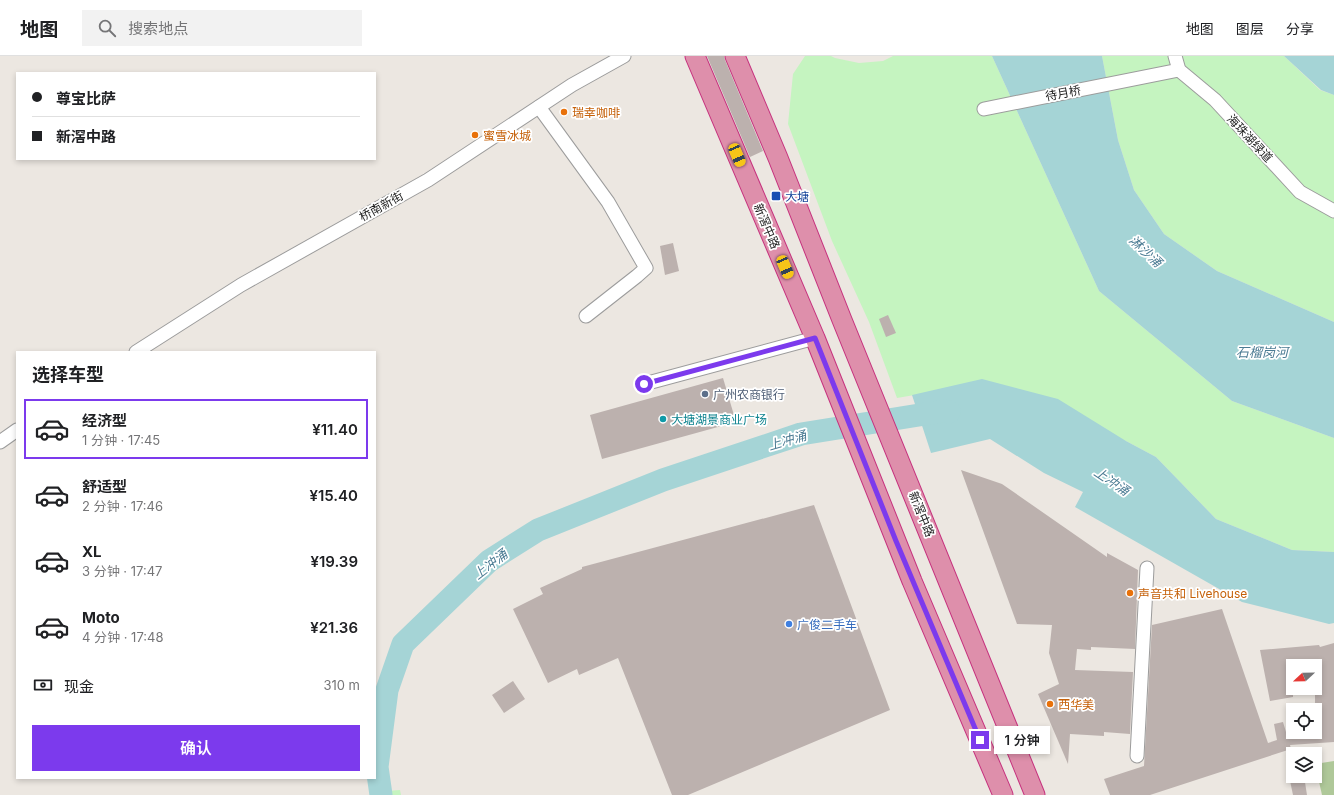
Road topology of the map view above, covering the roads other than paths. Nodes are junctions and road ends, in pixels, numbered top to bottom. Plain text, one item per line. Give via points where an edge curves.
1 (624, 56) edge
2 (695, 56) edge
3 (735, 56) edge
4 (1175, 56) edge
5 (1179, 70) junction
6 (539, 107) junction
7 (984, 109) dead end
8 (1334, 211) edge
9 (586, 316) dead end
10 (815, 338) junction
11 (138, 351) edge
12 (644, 384) dead end
13 (16, 431) edge
14 (0, 442) edge
15 (1147, 568) dead end
16 (1137, 756) dead end
17 (992, 769) junction
18 (1035, 794) edge
19 (999, 795) edge
20 (1003, 795) edge

1 - 6 street, 桥南新街
2 - 10 highway, 新滘中路
3 - 18 highway, 新滘中路
4 - 5 street
5 - 7 street, 待月桥
5 - 8 street, 海珠湖绿道 via 1215,100 1300,192
6 - 9 street via 608,202 646,268
6 - 11 street, 桥南新街 via 428,180 241,285
10 - 12 street
10 - 17 highway, 新滘中路 via 912,581
13 - 14 street
15 - 16 street
17 - 19 highway
17 - 20 highway, 新滘中路

